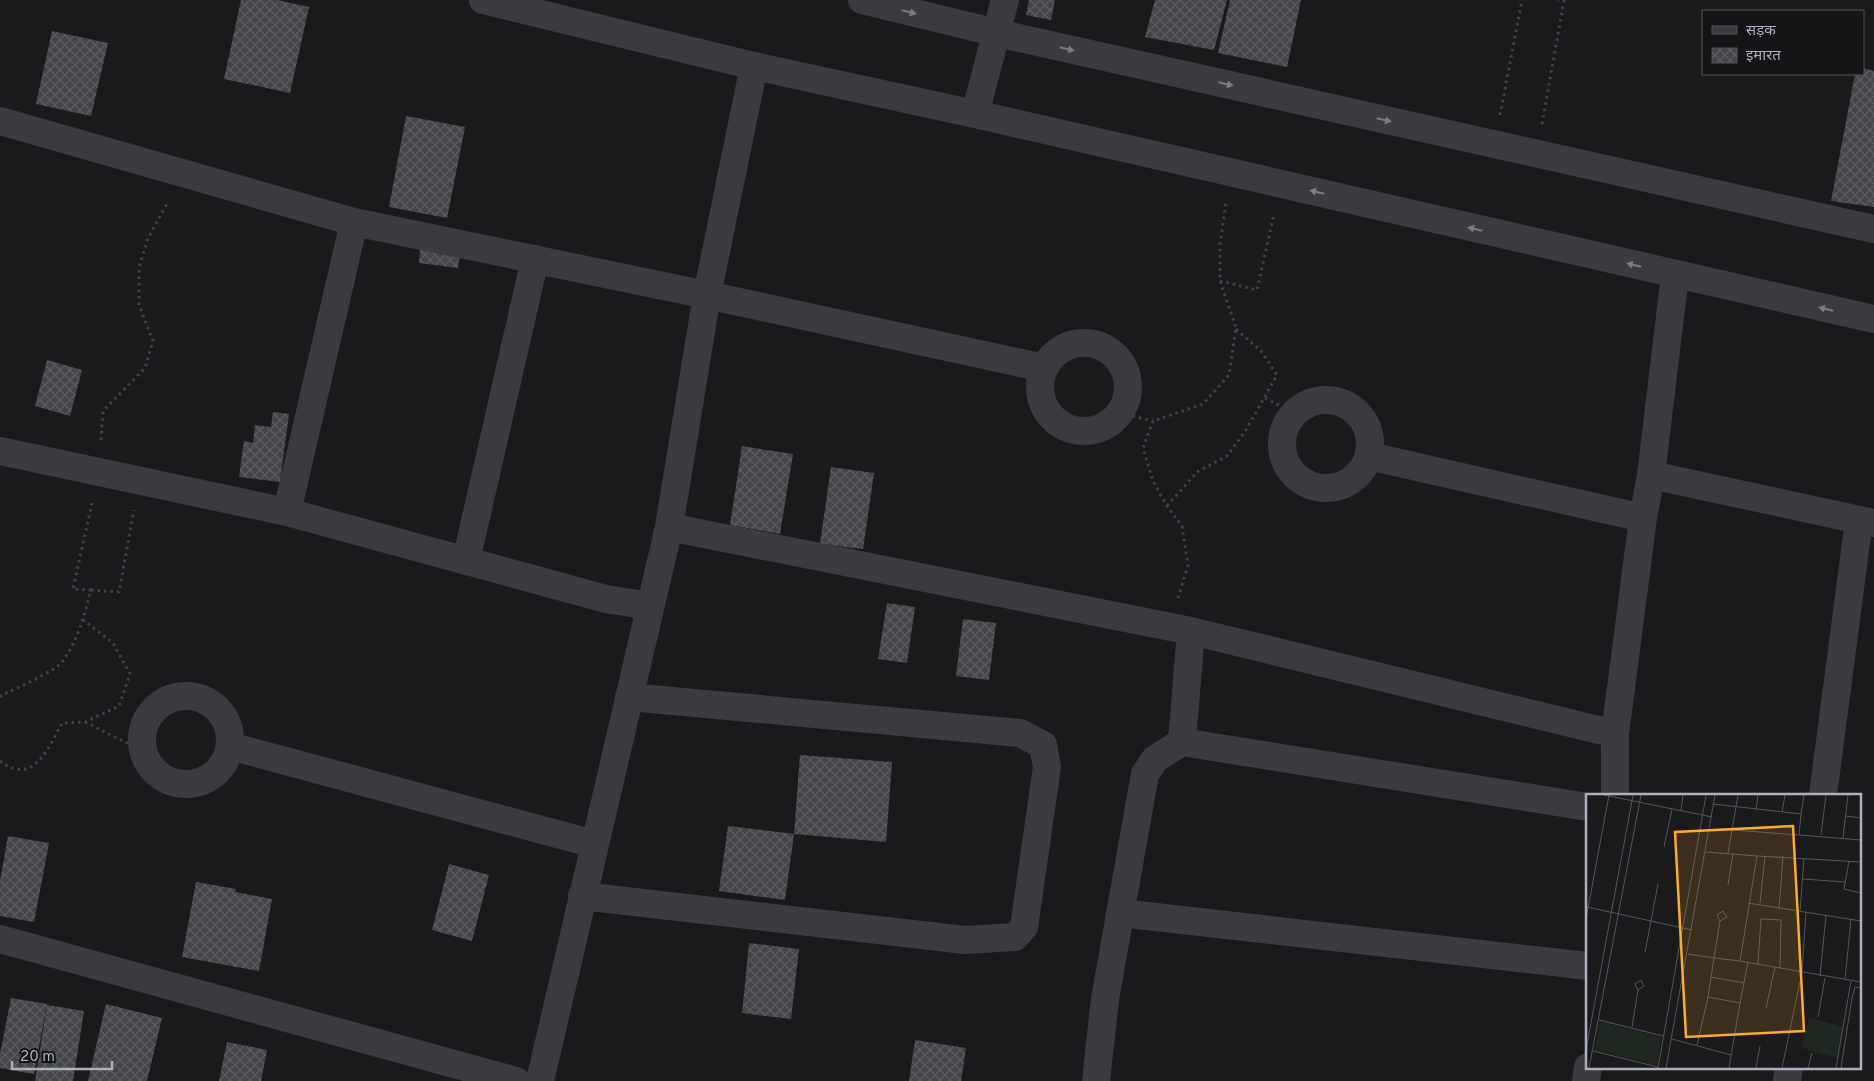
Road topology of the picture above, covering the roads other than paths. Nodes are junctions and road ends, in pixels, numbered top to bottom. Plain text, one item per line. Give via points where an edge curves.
1 (483, 0) edge
2 (862, 0) edge
3 (1005, 0) edge
4 (996, 33) junction
5 (754, 66) junction
6 (975, 114) junction
7 (0, 120) edge
8 (354, 222) junction
9 (1874, 229) edge
10 (535, 259) junction
11 (1675, 275) junction
12 (707, 295) junction
13 (1874, 320) edge
14 (1044, 368) junction
15 (0, 451) edge
16 (1369, 456) junction
17 (1651, 475) junction
18 (287, 512) junction
19 (1643, 518) junction
20 (1866, 521) edge
21 (669, 527) junction
22 (466, 561) junction
23 (650, 606) junction
24 (1180, 629) junction
25 (629, 697) junction
26 (1615, 734) junction
27 (1182, 742) junction
28 (230, 746) junction
29 (1614, 794) edge
30 (1824, 794) edge
31 (1586, 807) edge
32 (594, 844) junction
33 (582, 896) junction
34 (1120, 913) junction
35 (0, 939) edge
36 (1586, 966) edge
37 (1588, 1068) edge
38 (1789, 1068) edge
39 (516, 1081) edge
40 (540, 1081) edge
41 (1096, 1081) edge
42 (1586, 1081) edge
43 (1787, 1081) edge

1 - 5 street
2 -> 4 street
3 - 4 street
4 - 6 street
4 -> 9 street
5 - 6 street
5 - 12 street
11 -> 6 street
7 - 8 street
8 - 10 street
8 - 18 street
10 - 12 street
10 - 22 street
13 -> 11 street
11 - 17 street
12 - 14 street
12 - 21 street
14 - 14 street via 1052,355 1064,347 1094,342 1107,348 1126,370 1129,384 1127,399 1111,423 1084,432 1070,429 1047,411 1041,397 1040,382
15 - 18 street
16 - 16 street via 1371,442 1360,415 1335,400 1306,404 1285,425 1281,439 1282,454 1288,468 1311,487 1339,487 1362,470
16 - 19 street
17 - 19 street
17 - 20 street
18 - 22 street
19 - 26 street
20 - 30 street
21 - 23 street
21 - 24 street
22 - 23 street via 606,599
23 - 25 street
24 - 26 street
24 - 27 street
25 - 32 street
25 - 33 street via 1020,733 1042,745 1047,767 1024,927 1015,937 965,940
26 - 29 street
27 - 31 street
27 - 34 street via 1155,759 1146,774
28 - 28 street via 228,724 221,712 210,702 195,696 166,700 154,709 142,736 148,764 158,776 171,783 186,785 200,783 213,776 223,766
28 - 32 street
32 - 33 street
33 - 40 street
34 - 36 street
34 - 41 street via 1105,999
35 - 39 street
37 - 42 street
38 - 43 street

